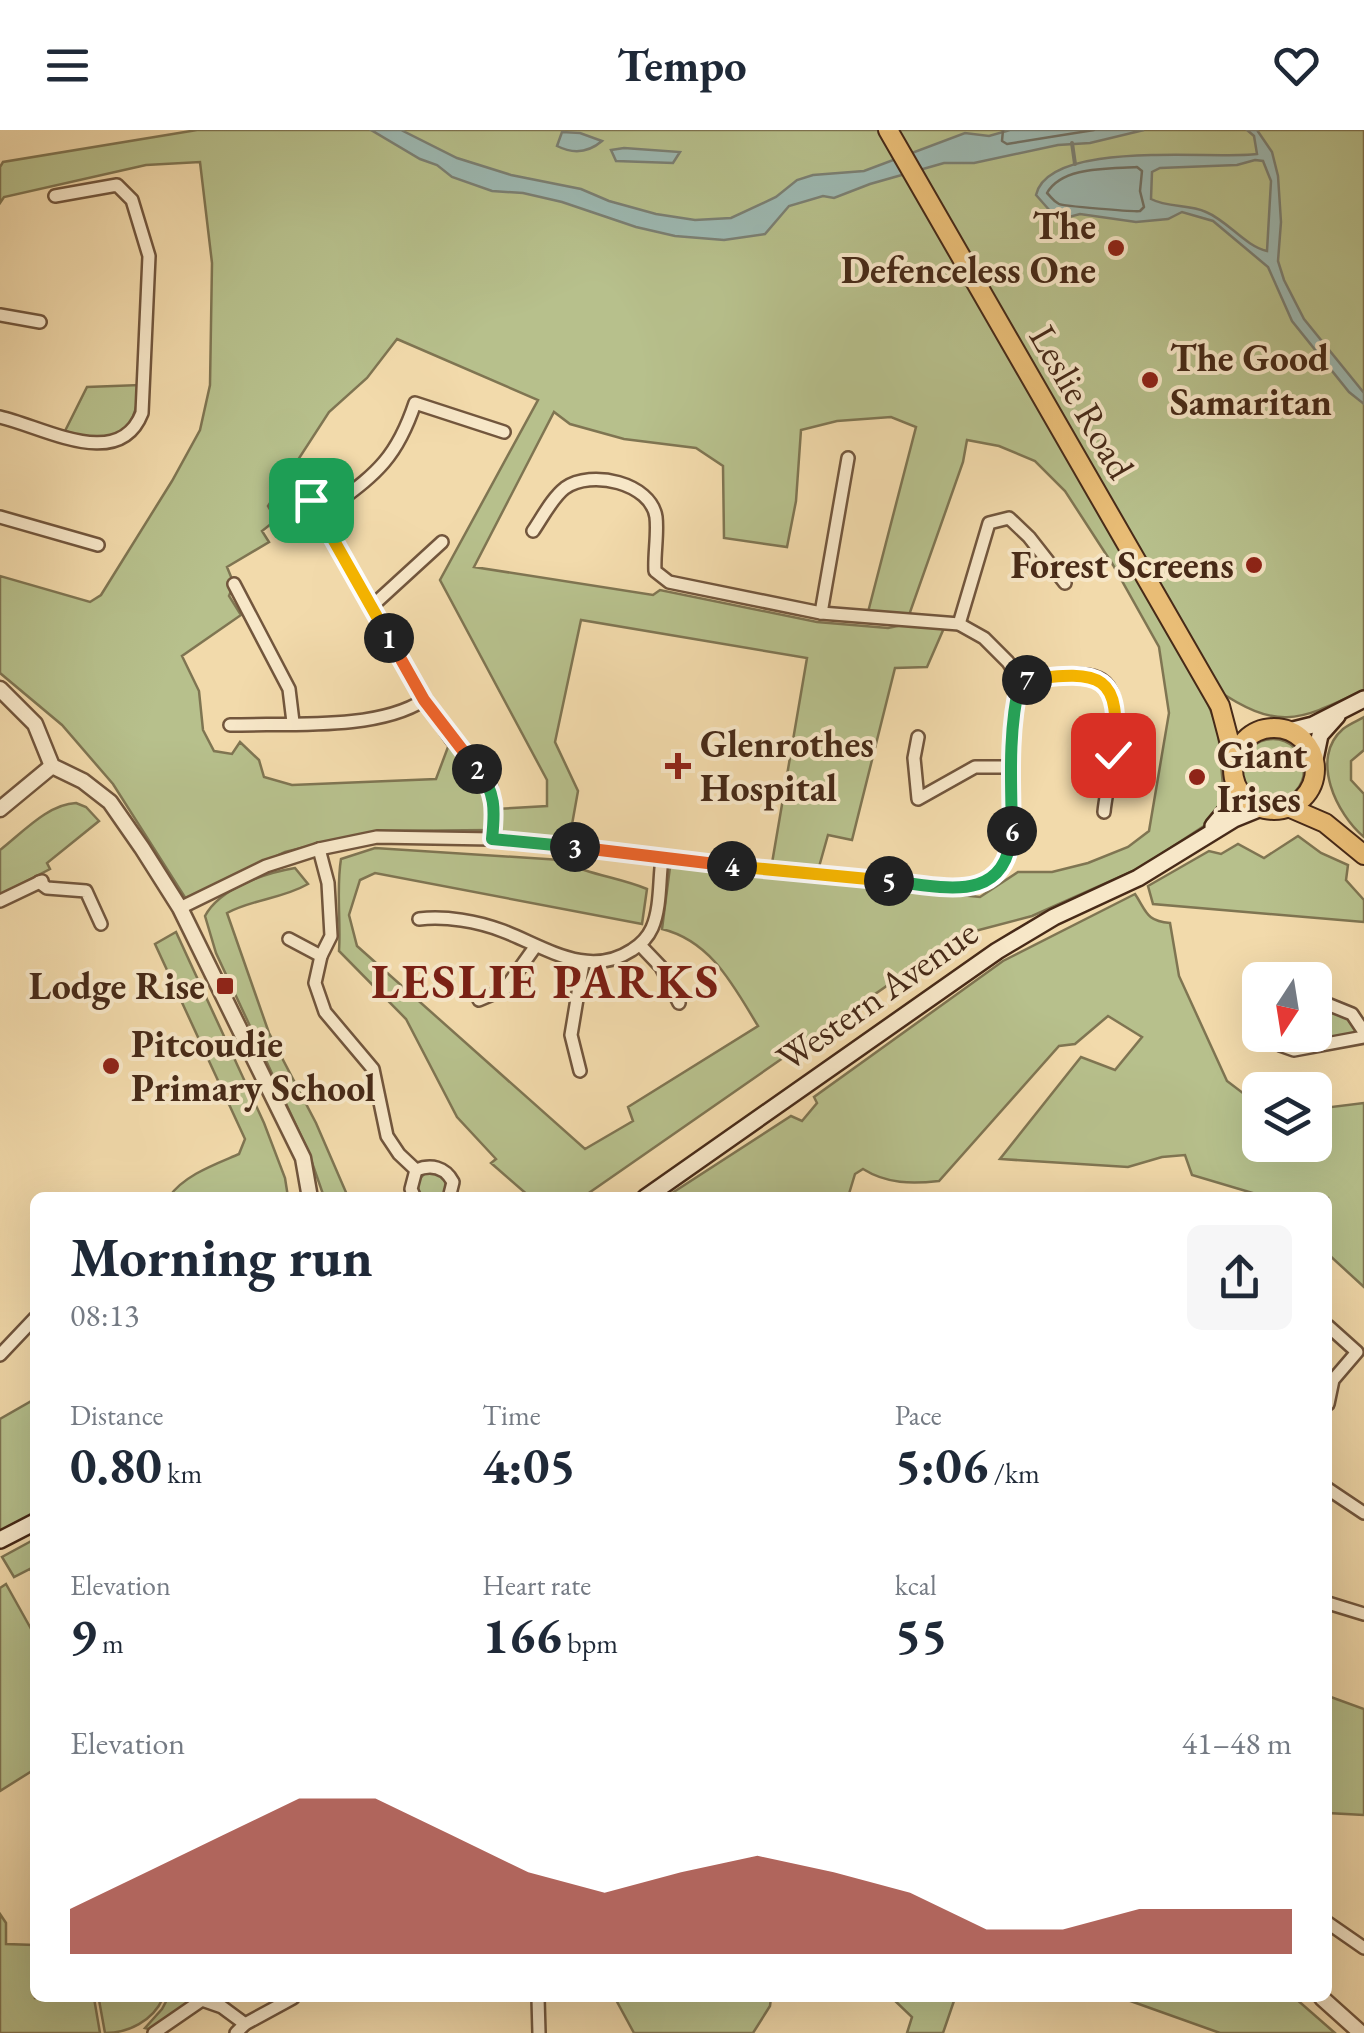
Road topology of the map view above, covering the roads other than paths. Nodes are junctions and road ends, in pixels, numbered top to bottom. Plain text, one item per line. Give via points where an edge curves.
1 (890, 132) edge
2 (55, 196) dead end
3 (0, 315) edge
4 (40, 322) dead end
5 (0, 417) edge
6 (504, 432) dead end
7 (848, 458) dead end
8 (311, 500) dead end
9 (320, 516) junction
10 (0, 517) edge
11 (533, 532) dead end
12 (442, 542) dead end
13 (98, 546) dead end
14 (1065, 583) dead end
15 (234, 584) dead end
16 (371, 607) junction
17 (821, 612) junction
18 (959, 624) junction
19 (1020, 681) junction
20 (0, 689) edge
21 (1364, 699) edge
22 (424, 700) junction
23 (1220, 706) junction
24 (1339, 712) junction
25 (293, 722) junction
26 (230, 725) dead end
27 (1260, 731) junction
28 (1289, 731) junction
29 (918, 737) dead end
30 (1234, 760) junction
31 (52, 766) junction
32 (1010, 767) junction
33 (1314, 773) junction
34 (1235, 782) junction
35 (1288, 807) junction
36 (1261, 808) junction
37 (0, 809) edge
38 (1104, 812) dead end
39 (1325, 822) junction
40 (1208, 833) junction
41 (492, 839) junction
42 (319, 849) junction
43 (1364, 855) edge
44 (662, 859) junction
45 (0, 901) edge
46 (180, 908) junction
47 (419, 919) dead end
48 (101, 924) dead end
49 (289, 938) dead end
50 (640, 946) junction
51 (535, 947) junction
52 (321, 956) junction
53 (583, 964) junction
54 (478, 1000) dead end
55 (679, 1003) dead end
56 (1332, 1006) edge
57 (1364, 1035) edge
58 (1332, 1042) edge
59 (580, 1071) dead end
60 (416, 1170) junction
61 (309, 1192) edge
62 (412, 1192) edge
63 (450, 1192) edge
64 (654, 1192) edge
65 (30, 1323) edge
66 (1332, 1329) edge
67 (1360, 1350) edge
68 (0, 1356) edge
69 (1332, 1385) edge
70 (1332, 1492) edge
71 (1364, 1513) edge
72 (30, 1525) edge
73 (0, 1540) edge
74 (1332, 1604) edge
75 (1364, 1614) edge
76 (1332, 1926) edge
77 (1364, 1948) edge
78 (199, 2002) edge
79 (208, 2002) edge
80 (286, 2002) edge
81 (538, 2002) edge
82 (1326, 2002) edge
83 (240, 2029) edge
84 (154, 2033) edge
85 (539, 2033) edge
86 (1361, 2033) edge

1 - 23 main road, Leslie Road
2 - 5 street via 116,185 132,200 149,256 142,413 136,430 92,444
3 - 4 street
6 - 9 street via 415,403 403,438 382,467
7 - 17 street
8 - 9 street
9 - 16 street
10 - 13 street
11 - 17 street via 566,487 592,480 628,485 647,497 656,516 655,572 669,582
12 - 16 street
14 - 18 street via 1009,518 989,523
15 - 25 street via 290,689
16 - 22 street
17 - 18 street
18 - 19 street via 984,638
19 - 32 street
19 - 38 street via 1098,677 1108,686 1118,720
20 - 31 street via 35,724
21 - 24 main road
22 - 25 street via 382,719
22 - 41 street via 490,784
23 - 27 main road
23 - 30 main road
24 - 28 main road
24 - 33 main road via 1320,735
25 - 26 street
27 - 28 main road
27 - 30 main road
28 - 33 main road via 1306,744
29 - 32 street via 918,799 975,767
30 - 34 main road
31 - 37 street
31 - 46 street via 110,802
32 - 44 street via 1012,836 1004,864 984,884
33 - 35 main road via 1299,801
33 - 39 main road
34 - 36 main road
34 - 40 main road via 1229,807
35 - 36 main road
35 - 39 main road
36 - 40 main road, Western Avenue
39 - 43 main road
40 - 64 main road, Western Avenue via 1138,878 997,951
41 - 42 street via 378,837
41 - 44 street
42 - 46 street via 266,866
42 - 52 street via 331,936
44 - 50 street via 653,926
45 - 48 street via 41,882 86,891
46 - 61 street via 303,1158
47 - 51 street via 442,916 492,928
49 - 52 street
50 - 53 street via 617,960
50 - 55 street via 661,967
51 - 53 street
51 - 54 street via 504,989
52 - 60 street via 315,983 325,1012 373,1070 387,1136
53 - 59 street via 571,1035
56 - 57 street via 1352,1014
57 - 58 street
60 - 62 street
60 - 63 street via 433,1166 449,1174
65 - 68 street
66 - 67 street
67 - 69 street
70 - 71 street
72 - 73 main road
74 - 75 street
76 - 77 street
78 - 84 street
79 - 83 street via 222,2007
80 - 83 street
81 - 85 street
82 - 86 street

